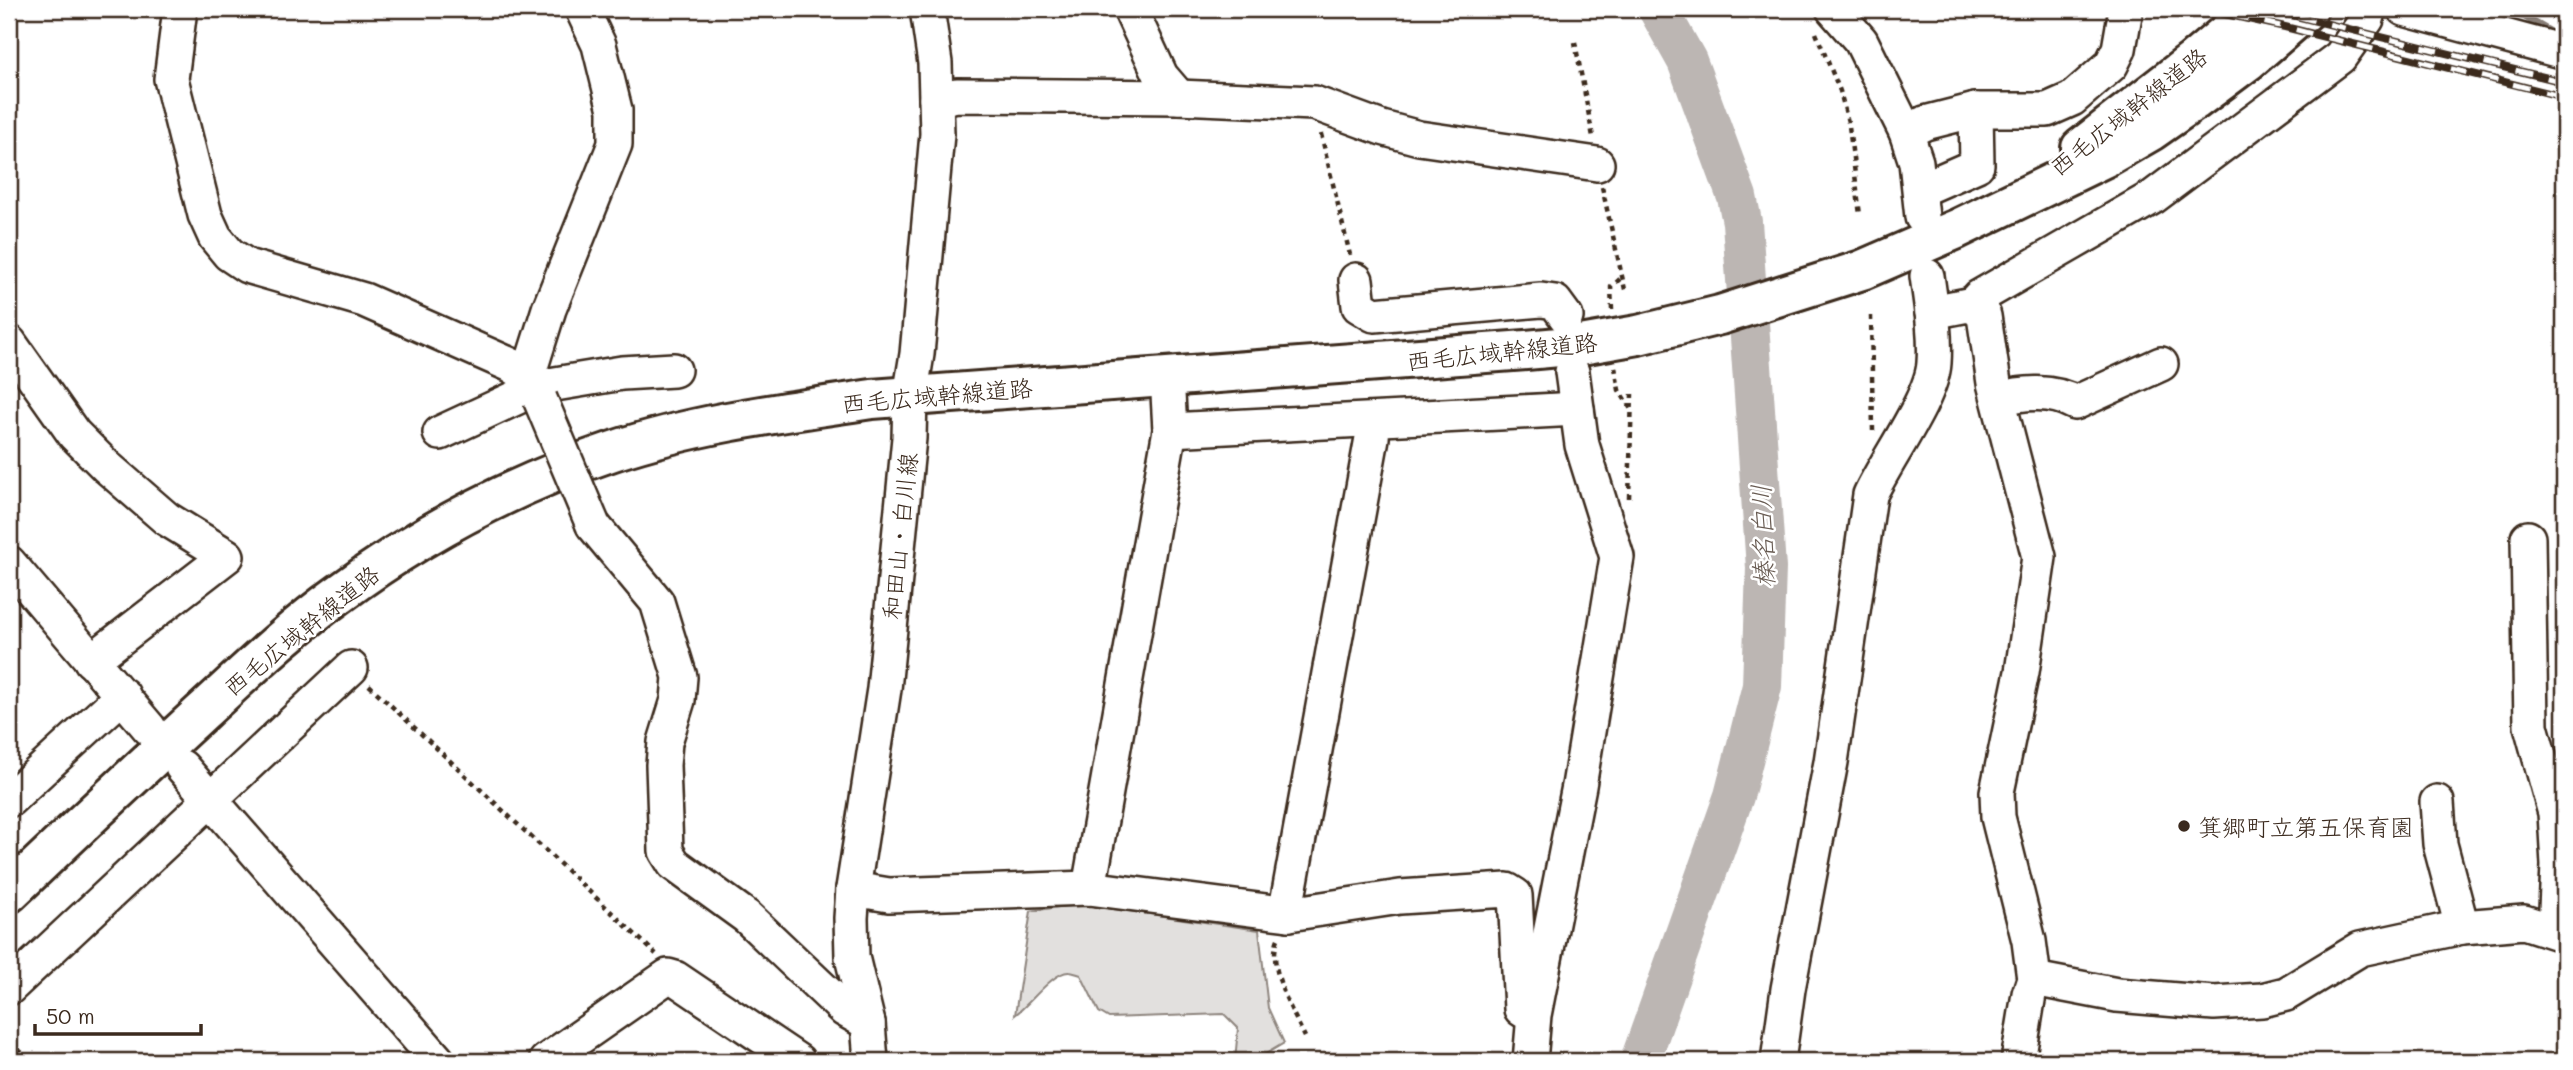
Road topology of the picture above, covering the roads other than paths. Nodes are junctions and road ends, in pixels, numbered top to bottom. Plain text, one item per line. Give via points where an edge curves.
1 (180, 9) edge
2 (582, 9) edge
3 (927, 9) edge
4 (1130, 9) edge
5 (2126, 9) edge
6 (2255, 9) edge
7 (2308, 9) edge
8 (2370, 9) edge
9 (2404, 9) edge
10 (1823, 16) edge
11 (2564, 52) edge
12 (1179, 97) junction
13 (936, 99) junction
14 (1976, 110) junction
15 (1906, 132) junction
16 (1597, 164) road end
17 (1997, 208) junction
18 (1927, 276) dead end
19 (1356, 280) road end
20 (1973, 304) junction
21 (1932, 312) junction
22 (1566, 317) dead end
23 (9, 342) edge
24 (2161, 364) dead end
25 (674, 370) dead end
26 (1572, 372) dead end
27 (1167, 376) junction
28 (534, 388) junction
29 (910, 397) junction
30 (1998, 399) junction
31 (1577, 409) junction
32 (1373, 420) junction
33 (1170, 430) junction
34 (440, 433) dead end
35 (2528, 537) dead end
36 (9, 563) edge
37 (99, 654) junction
38 (351, 668) road end
39 (123, 695) junction
40 (149, 728) dead end
41 (182, 767) dead end
42 (216, 792) junction
43 (9, 800) edge
44 (2437, 802) dead end
45 (1089, 888) junction
46 (853, 889) junction
47 (9, 893) edge
48 (1289, 914) junction
49 (2462, 927) junction
50 (2560, 933) edge
51 (2034, 979) junction
52 (9, 988) edge
53 (1534, 1015) junction
54 (868, 1023) junction
55 (438, 1061) edge
56 (546, 1061) edge
57 (798, 1061) edge
58 (871, 1061) edge
59 (1530, 1061) edge
60 (1778, 1061) edge
61 (2018, 1061) edge

1 - 28 street via 171,79 205,215 229,254 247,266 364,300 511,365
2 - 28 street via 599,44 615,110 615,144 549,309
3 - 13 street, 和田山・白川線
4 - 12 street via 1161,76
5 - 14 street via 2119,49 2111,65 2073,99 2046,110
6 - 17 main road, 西毛広域幹線道路 via 2075,153
7 - 17 main road, 西毛広域幹線道路 via 2249,60 2151,131
8 - 20 street via 2340,57 2154,197
9 - 11 street
10 - 15 street via 1861,41
12 - 13 street via 957,95
12 - 16 street via 1314,103 1419,138
13 - 29 street, 和田山・白川線 via 936,146
14 - 15 street
14 - 15 street via 1977,165 1921,203 1916,162
17 - 27 main road, 西毛広域幹線道路 via 1862,270 1720,315 1625,324 1581,345
18 - 21 street
19 - 22 street via 1359,306 1374,315 1541,300 1555,302
20 - 21 street
20 - 30 street via 1984,316
21 - 60 street via 1934,365 1926,395 1870,495 1831,762
23 - 37 street via 75,434 107,467 167,519 227,556
24 - 30 street via 2076,403 2056,394
25 - 28 street via 580,378
26 - 31 street
27 - 29 main road, 西毛広域幹線道路
27 - 33 street
28 - 34 street
28 - 54 street, bridge via 593,525 657,602 680,677 663,765 666,851 674,864 747,917 845,1010
29 - 46 street, 和田山・白川線 via 884,689
29 - 47 main road, 西毛広域幹線道路 via 801,408 709,425 614,451 478,507 394,556 274,646
30 - 51 street via 2039,557 1997,792 1998,817
31 - 32 street
31 - 53 street via 1582,445 1617,557
32 - 33 street
32 - 48 street via 1288,898
33 - 45 street
35 - 50 street via 2531,726 2555,813
36 - 37 street
37 - 39 street
38 - 42 street
39 - 40 street
39 - 43 street
41 - 42 street
42 - 52 street
42 - 55 street
44 - 49 street via 2440,844
45 - 46 street via 889,895
45 - 48 street
46 - 54 street, 和田山・白川線 via 852,957
48 - 53 street via 1400,897 1507,890 1515,895 1521,1009
49 - 50 street via 2524,922
49 - 51 street via 2360,949 2286,994 2262,1000 2214,1003 2116,995
51 - 61 street
53 - 59 street
54 - 58 street, 和田山・白川線
56 - 57 street via 668,976

